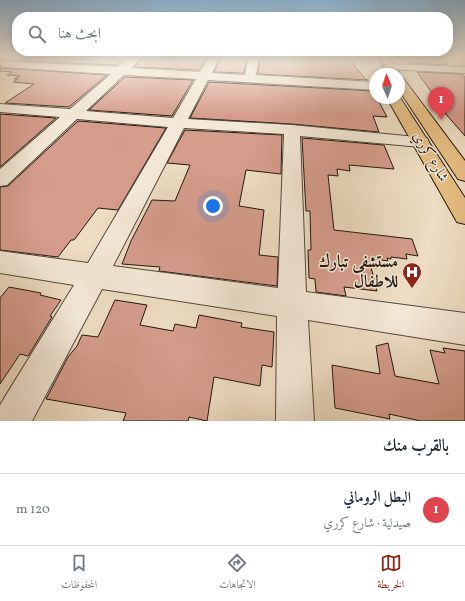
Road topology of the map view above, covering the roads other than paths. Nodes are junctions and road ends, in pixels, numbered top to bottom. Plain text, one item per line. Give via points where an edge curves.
1 (116, 76) edge
2 (205, 76) edge
3 (240, 76) edge
4 (251, 76) edge
5 (250, 79) junction
6 (369, 86) edge
7 (405, 90) edge
8 (398, 104) edge
9 (0, 108) edge
10 (73, 114) junction
11 (178, 123) junction
12 (292, 130) junction
13 (421, 142) junction
14 (465, 175) edge
15 (0, 180) edge
16 (465, 216) edge
17 (0, 262) edge
18 (95, 275) junction
19 (292, 304) junction
20 (465, 330) edge
21 (12, 421) edge
22 (295, 421) edge

1 - 10 street
2 - 11 street
3 - 5 street
4 - 5 street
5 - 6 street
7 - 14 main road, شارع كرري
8 - 13 main road, شارع كرري
9 - 10 street
10 - 11 street
10 - 15 street
11 - 12 street
11 - 18 street
12 - 13 street
12 - 19 street
13 - 16 main road, شارع كرري
17 - 18 street
18 - 19 street
18 - 21 street
19 - 20 street
19 - 22 street

